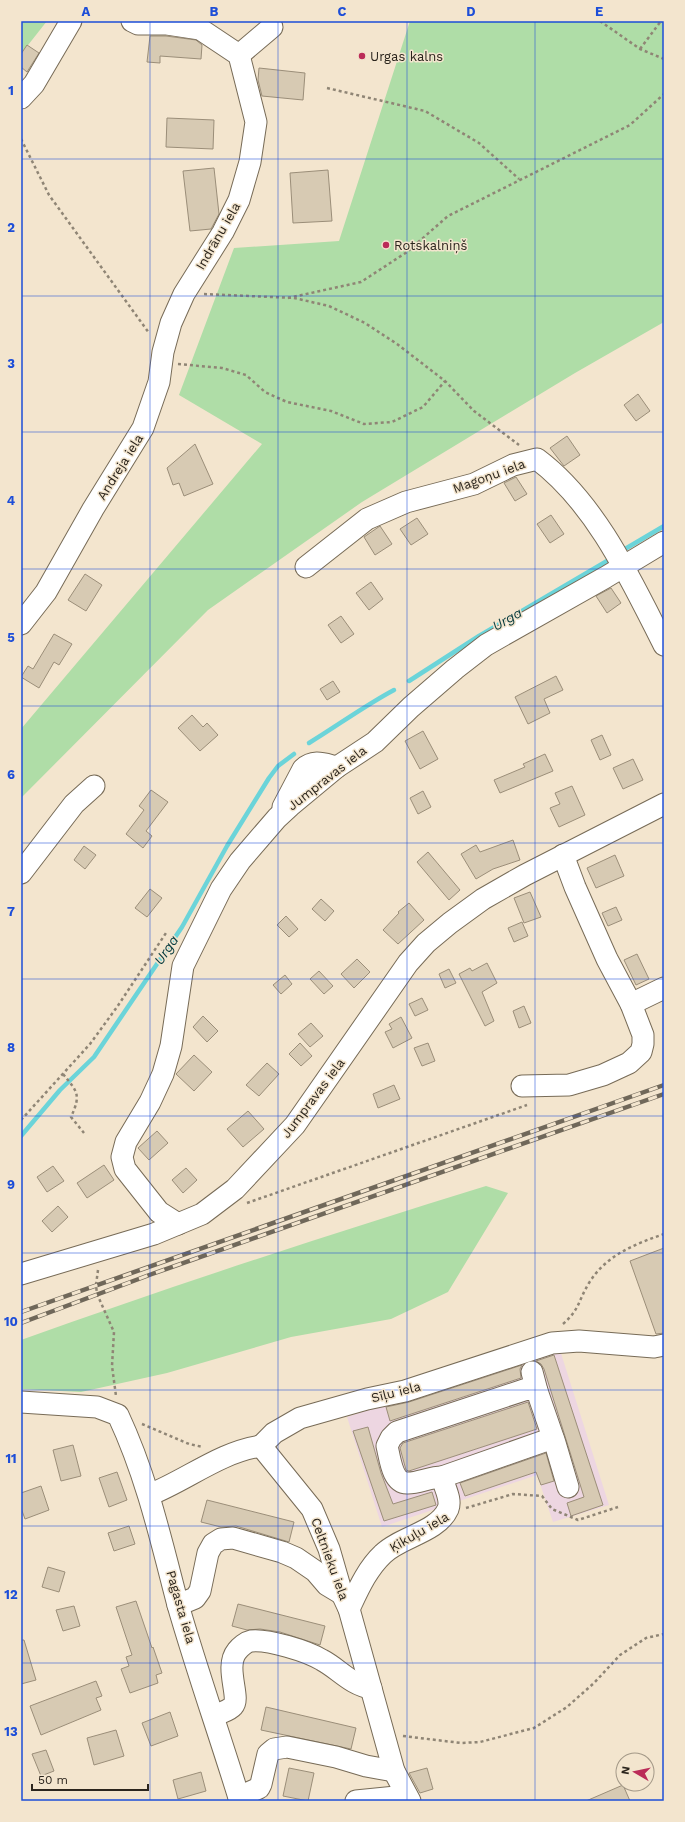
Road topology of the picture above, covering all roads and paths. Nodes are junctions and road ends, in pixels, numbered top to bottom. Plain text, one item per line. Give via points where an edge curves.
1 (71, 21) edge
2 (132, 21) edge
3 (600, 21) edge
4 (664, 21) edge
5 (272, 27) dead end
6 (640, 49) junction
7 (238, 55) junction
8 (664, 59) edge
9 (327, 88) dead end
10 (664, 94) edge
11 (22, 98) edge
12 (21, 139) edge
13 (520, 179) junction
14 (184, 294) junction
15 (288, 298) junction
16 (163, 352) junction
17 (445, 381) junction
18 (537, 459) junction
19 (664, 542) edge
20 (623, 566) junction
21 (306, 567) dead end
22 (21, 624) edge
23 (664, 645) edge
24 (94, 786) dead end
25 (664, 804) edge
26 (563, 855) junction
27 (21, 872) edge
28 (166, 933) dead end
29 (664, 988) edge
30 (630, 1004) junction
31 (63, 1074) junction
32 (526, 1094) joint
33 (21, 1120) edge
34 (84, 1133) dead end
35 (246, 1204) dead end
36 (178, 1224) junction
37 (664, 1234) edge
38 (113, 1246) junction
39 (21, 1274) edge
40 (559, 1328) dead end
41 (664, 1345) edge
42 (21, 1402) edge
43 (118, 1415) junction
44 (553, 1438) junction
45 (261, 1446) junction
46 (232, 1453) junction
47 (442, 1476) junction
48 (568, 1487) dead end
49 (149, 1495) junction
50 (618, 1507) dead end
51 (442, 1516) junction
52 (345, 1601) junction
53 (178, 1605) junction
54 (664, 1634) edge
55 (371, 1688) junction
56 (214, 1716) junction
57 (385, 1734) junction
58 (394, 1770) junction
59 (408, 1798) edge
60 (240, 1799) edge
61 (356, 1801) edge

1 - 11 street via 34,84
2 - 7 street via 138,24 167,24 200,29
3 - 6 path
4 - 6 path via 661,21
5 - 7 street
6 - 8 path
7 - 14 street, Indrānu iela via 256,122 250,162 239,200 223,232
9 - 13 path via 425,111 479,143
10 - 13 path via 630,125
12 - 16 path via 49,195
13 - 15 path via 448,216 407,252 361,282
14 - 15 path
14 - 16 street, Andreja iela via 171,323
15 - 17 path via 329,306 365,323
16 - 17 path via 176,364 222,368 246,375 265,392 287,402 331,411 364,424 392,422 423,407
16 - 22 street, Andreja iela via 159,382 143,428 46,592
17 - 18 path via 474,411
18 - 20 street, Magoņu iela via 553,471 582,502
18 - 21 street, Magoņu iela via 513,465 474,484 406,502 367,519
19 - 20 street, Jumpravas iela
20 - 23 street, Magoņu iela
20 - 36 street, Jumpravas iela via 486,645 422,698 375,742 337,767 320,763 308,765 303,769 277,818 240,861 221,889 183,966 172,1046 163,1074 126,1142 122,1157 125,1169 158,1212
24 - 27 street via 74,804
25 - 26 street, Jumpravas iela
26 - 30 street via 607,959
26 - 36 street, Jumpravas iela via 483,899 426,943 408,963 295,1125 235,1190 202,1214
28 - 31 path via 104,1026
29 - 30 street
30 - 32 street via 643,1035 643,1044 641,1052 629,1063 569,1085
31 - 33 path
31 - 34 path via 78,1096 71,1118
32 - 35 path
36 - 38 street, Jumpravas iela
37 - 40 path via 628,1247 603,1265 589,1283 578,1307
38 - 39 street, Jumpravas iela
38 - 43 path via 97,1272 96,1285 97,1294 114,1332 112,1366
41 - 45 street, Sīļu iela via 654,1347 579,1341 552,1342 405,1391 300,1418 274,1433
42 - 43 street via 97,1407
43 - 46 path via 189,1444
43 - 49 street, Pagasta iela
44 - 47 street
44 - 47 street via 535,1381 527,1389 397,1432 391,1438 387,1446 396,1477 401,1482 408,1484
44 - 48 street
45 - 46 street
45 - 52 street, Celtnieku iela via 312,1509 330,1549
46 - 49 street
47 - 51 street via 450,1501 448,1510
49 - 53 street, Pagasta iela via 170,1566
50 - 51 path, Ķikuļu iela via 578,1520 552,1509 542,1496 513,1494
51 - 52 street, Ķikuļu iela via 438,1522 383,1554
52 - 53 street via 315,1571 296,1558 233,1538 221,1539 213,1544 208,1553 200,1591 195,1598
52 - 55 street, Celtnieku iela
53 - 56 street, Pagasta iela
54 - 57 path via 646,1638 620,1655 567,1708 534,1728 480,1742 461,1743
55 - 56 street via 351,1681 321,1659 269,1642 251,1641 240,1646 231,1667 236,1702 232,1707
55 - 57 street, Celtnieku iela
56 - 60 street, Pagasta iela
57 - 58 street, Celtnieku iela
58 - 59 street, Celtnieku iela
58 - 60 street via 287,1747 274,1749 268,1754 259,1788
59 - 61 street

